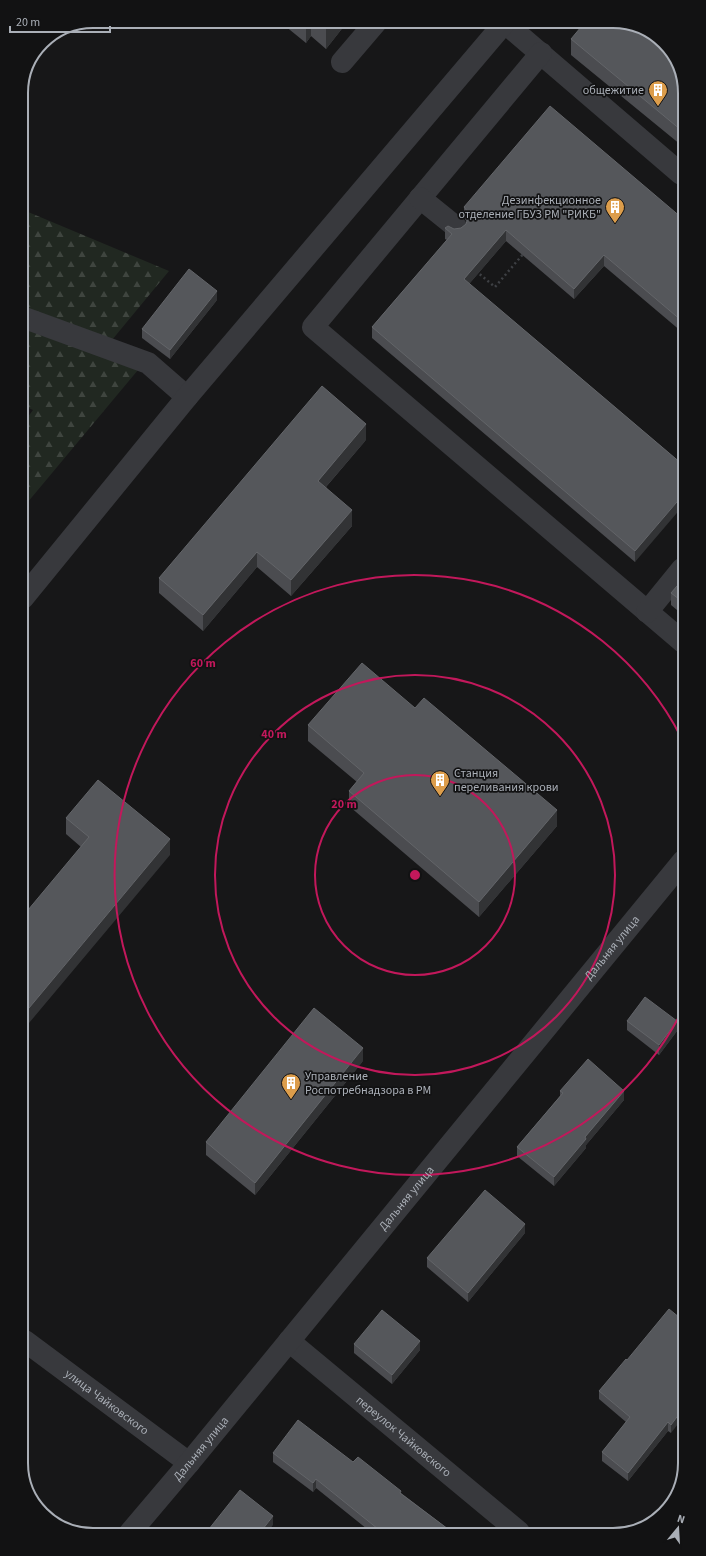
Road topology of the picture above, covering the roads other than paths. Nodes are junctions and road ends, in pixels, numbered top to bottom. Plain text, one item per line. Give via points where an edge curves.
1 (371, 28) edge
2 (501, 28) edge
3 (513, 28) edge
4 (541, 53) junction
5 (342, 62) dead end
6 (678, 171) edge
7 (420, 198) junction
8 (456, 227) edge
9 (28, 319) edge
10 (187, 397) junction
11 (678, 574) edge
12 (28, 591) edge
13 (647, 612) junction
14 (678, 638) edge
15 (678, 867) edge
16 (289, 1341) junction
17 (28, 1344) edge
18 (189, 1463) junction
19 (134, 1528) edge
20 (513, 1528) edge

1 - 5 street
2 - 10 street
3 - 4 street
4 - 6 street
4 - 7 street
7 - 8 street
7 - 13 street via 313,327
9 - 10 street via 148,363
10 - 12 street
11 - 13 street
13 - 14 street
15 - 16 street, Дальняя улица
16 - 18 street, Дальняя улица
16 - 20 street, переулок Чайковского
17 - 18 street, улица Чайковского
18 - 19 street, Дальняя улица

